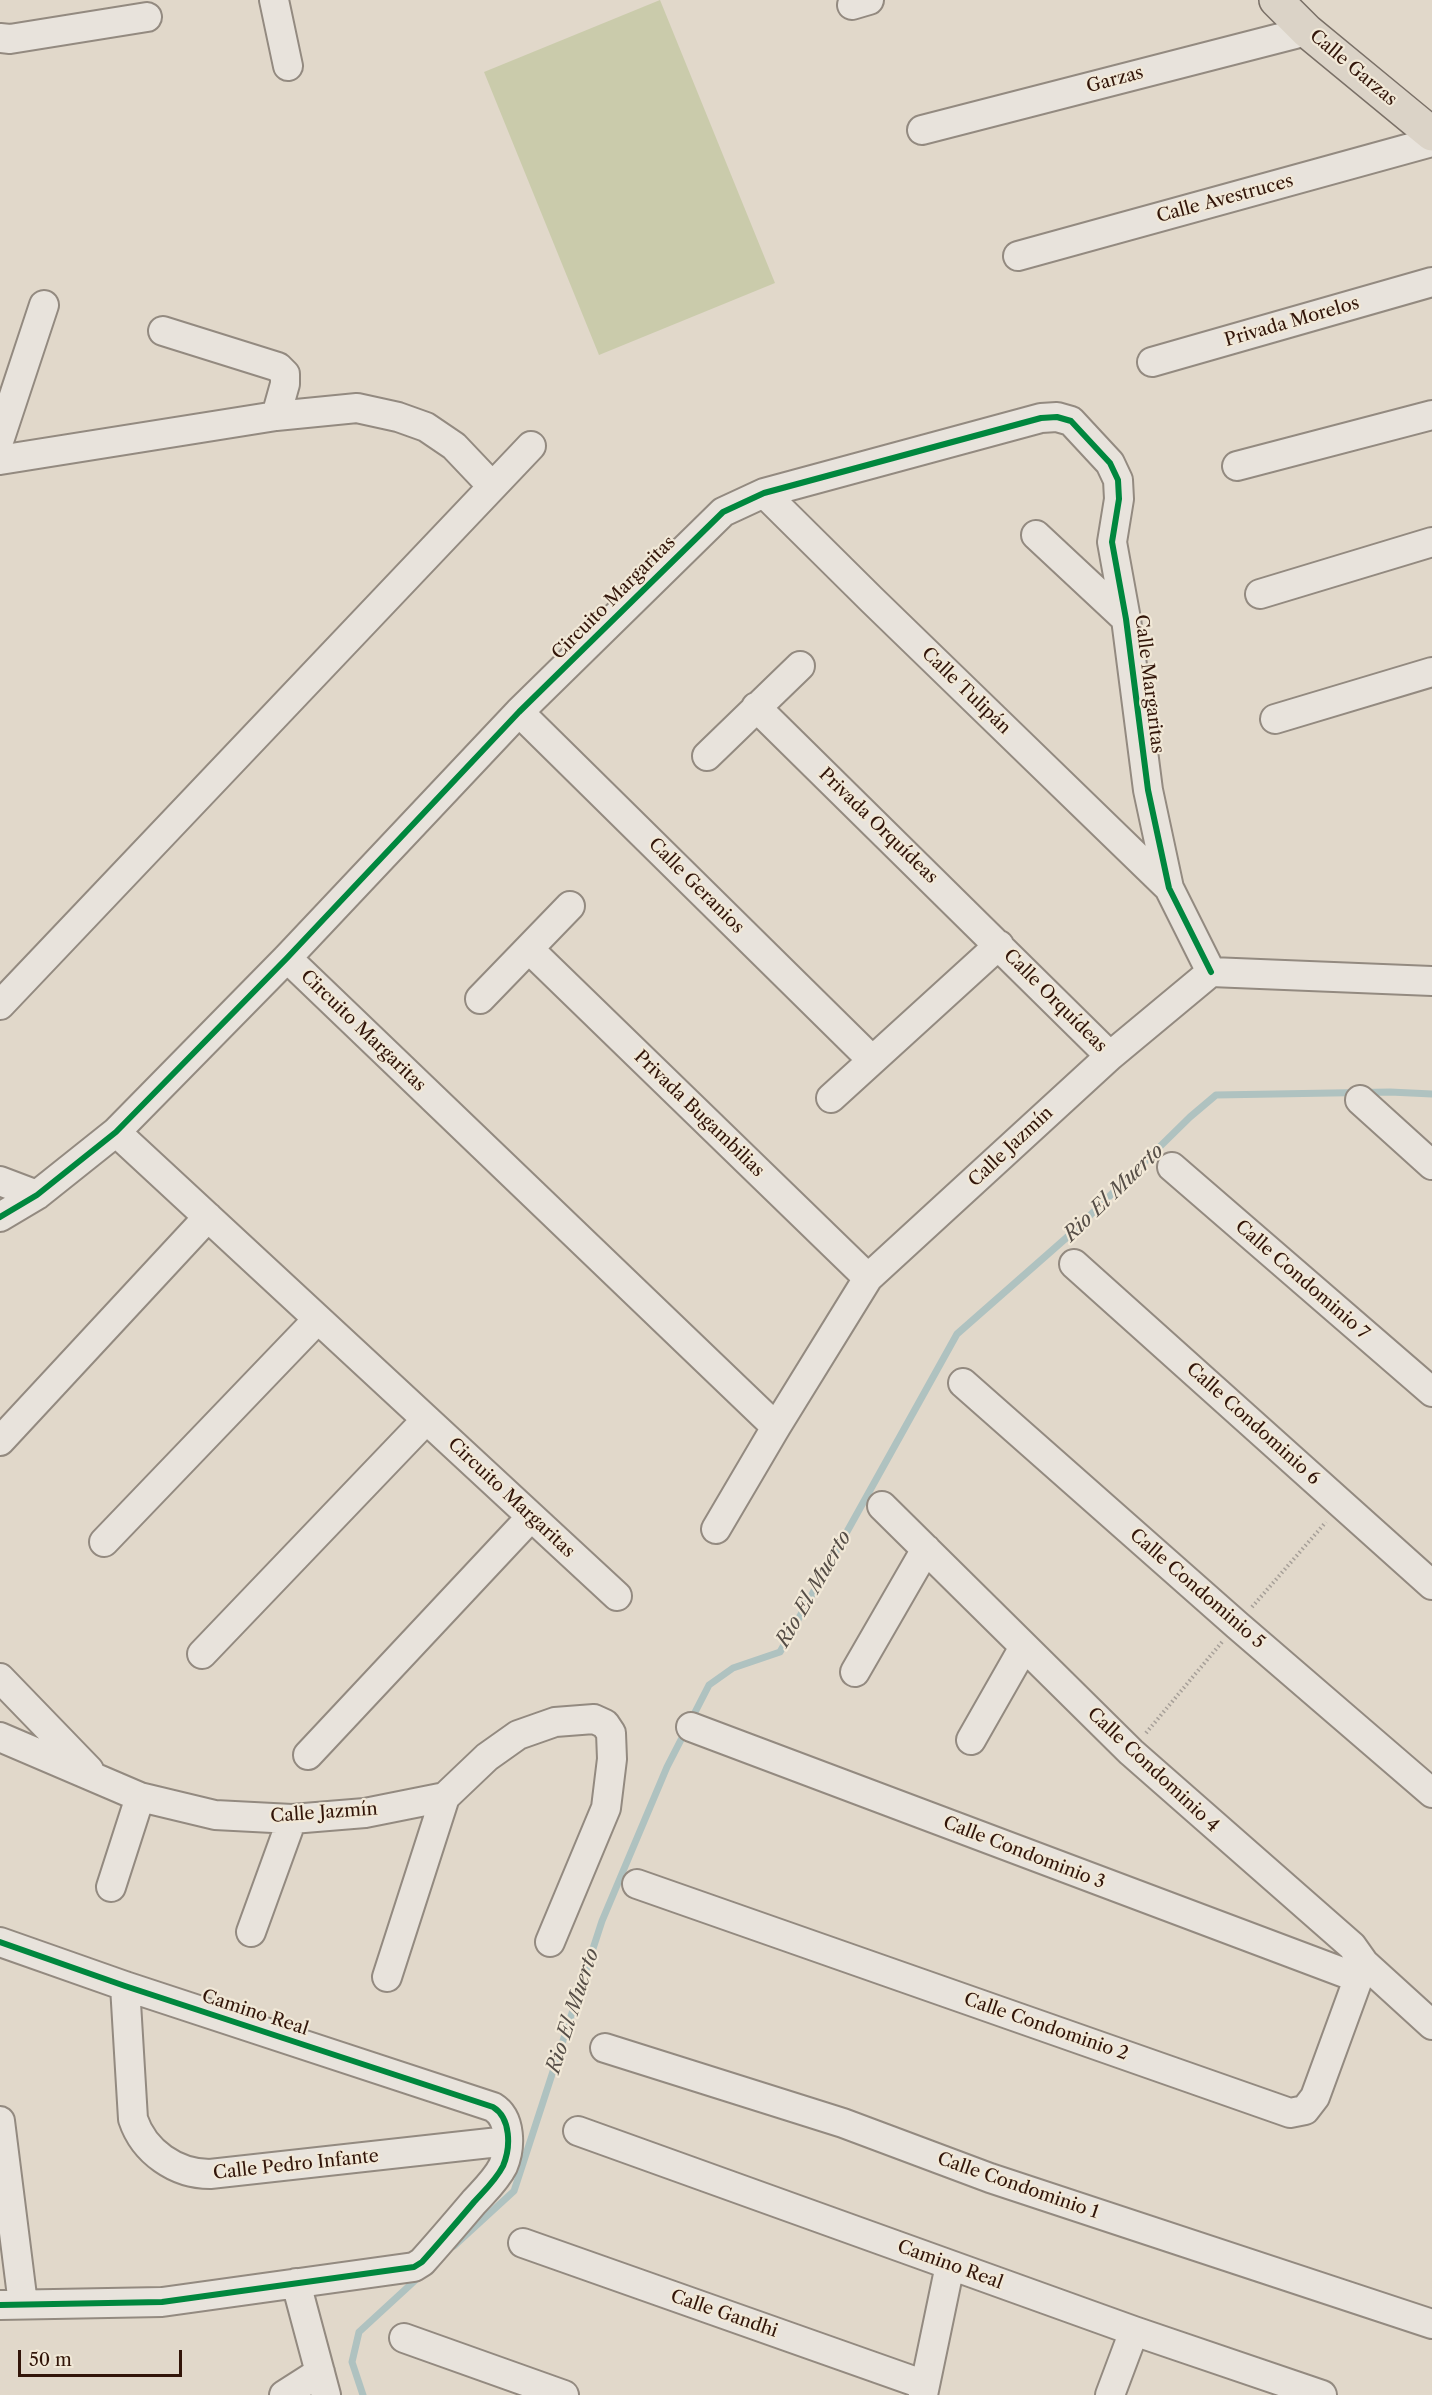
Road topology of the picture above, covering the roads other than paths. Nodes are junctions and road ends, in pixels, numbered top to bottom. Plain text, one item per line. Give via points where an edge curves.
1 (274, 0) edge
2 (1276, 0) edge
3 (147, 17) dead end
4 (1307, 31) junction
5 (0, 38) edge
6 (288, 66) dead end
7 (922, 130) dead end
8 (1432, 134) edge
9 (1432, 142) edge
10 (1018, 255) dead end
11 (1432, 282) edge
12 (44, 305) dead end
13 (163, 331) dead end
14 (1152, 362) dead end
15 (1432, 415) edge
16 (276, 416) junction
17 (1057, 417) joint
18 (0, 438) edge
19 (531, 446) dead end
20 (0, 460) edge
21 (1237, 466) dead end
22 (492, 486) junction
23 (764, 493) junction
24 (1036, 535) dead end
25 (1432, 542) edge
26 (1260, 594) dead end
27 (1126, 619) junction
28 (800, 666) dead end
29 (1432, 672) edge
30 (756, 707) junction
31 (519, 712) junction
32 (1275, 719) dead end
33 (707, 756) dead end
34 (1169, 888) junction
35 (570, 906) dead end
36 (999, 945) junction
37 (529, 949) junction
38 (287, 958) junction
39 (1211, 972) junction
40 (1432, 981) edge
41 (480, 999) dead end
42 (0, 1005) edge
43 (1110, 1056) junction
44 (872, 1060) junction
45 (831, 1098) dead end
46 (1360, 1100) dead end
47 (116, 1132) junction
48 (1432, 1165) edge
49 (1172, 1167) dead end
50 (0, 1181) edge
51 (37, 1195) junction
52 (0, 1217) edge
53 (207, 1217) junction
54 (1074, 1264) dead end
55 (868, 1278) junction
56 (318, 1319) junction
57 (963, 1383) dead end
58 (1432, 1392) edge
59 (426, 1420) junction
60 (776, 1427) junction
61 (0, 1442) edge
62 (882, 1506) dead end
63 (531, 1517) junction
64 (717, 1529) dead end
65 (104, 1542) dead end
66 (926, 1549) junction
67 (1432, 1585) edge
68 (617, 1596) dead end
69 (1024, 1647) junction
70 (202, 1654) dead end
71 (855, 1672) dead end
72 (0, 1678) edge
73 (691, 1727) dead end
74 (971, 1740) dead end
75 (1, 1741) edge
76 (308, 1755) dead end
77 (101, 1782) junction
78 (1432, 1792) edge
79 (140, 1797) junction
80 (445, 1797) junction
81 (292, 1820) junction
82 (637, 1884) dead end
83 (111, 1887) dead end
84 (251, 1932) dead end
85 (0, 1942) edge
86 (550, 1942) dead end
87 (1361, 1970) junction
88 (387, 1977) dead end
89 (125, 1986) junction
90 (1432, 2025) edge
91 (605, 2048) dead end
92 (0, 2121) edge
93 (578, 2132) dead end
94 (508, 2141) junction
95 (523, 2243) dead end
96 (950, 2265) junction
97 (296, 2283) junction
98 (12, 2305) edge
99 (1432, 2324) edge
100 (1134, 2331) junction
101 (404, 2338) dead end
102 (323, 2384) edge
103 (924, 2390) edge
104 (1290, 2390) edge
105 (284, 2395) edge
106 (564, 2395) edge
107 (1110, 2395) edge
108 (1322, 2395) edge

1 - 6 street
2 - 4 main road, Calle Garzas
3 - 5 street
4 - 7 street, Garzas
4 - 8 main road, Calle Garzas
9 - 10 street, Calle Avestruces
11 - 14 street, Privada Morelos
12 - 18 street
13 - 16 street via 278,367 285,374 285,384
15 - 21 street
16 - 20 street
16 - 22 street via 357,408 398,417 426,427 454,446
17 - 23 street, Circuito Margaritas via 1041,418
17 - 27 street, Calle Margaritas via 1071,421 1110,463 1118,480 1112,542
19 - 22 street
22 - 42 street
23 - 31 street, Circuito Margaritas via 723,512
23 - 34 street, Calle Tulipán
24 - 27 street
25 - 26 street
27 - 34 street, Calle Margaritas via 1148,790
28 - 30 street
29 - 32 street
30 - 33 street
30 - 36 street, Privada Orquídeas
31 - 38 street, Circuito Margaritas
31 - 44 street, Calle Geranios
34 - 39 street, Calle Margaritas
35 - 37 street
36 - 43 street, Calle Orquídeas
36 - 44 street
37 - 41 street
37 - 55 street, Privada Bugambilias
38 - 47 street
38 - 60 street, Circuito Margaritas
39 - 40 street
39 - 43 street, Calle Jazmín
43 - 55 street, Calle Jazmín
44 - 45 street
46 - 48 street
47 - 51 street
47 - 53 street, Circuito Margaritas
49 - 58 street, Calle Condominio 7
50 - 51 street
51 - 52 street
53 - 56 street, Circuito Margaritas
53 - 61 street
54 - 67 street, Calle Condominio 6
55 - 60 street, Calle Jazmín
56 - 59 street, Circuito Margaritas
56 - 65 street
57 - 78 street, Calle Condominio 5
59 - 63 street, Circuito Margaritas
59 - 70 street
60 - 64 street, Calle Jazmín
62 - 66 street, Calle Condominio 4
63 - 68 street, Circuito Margaritas
63 - 76 street
66 - 69 street, Calle Condominio 4
66 - 71 street
69 - 74 street
69 - 87 street, Calle Condominio 4 via 1131,1752 1352,1946
72 - 77 street
73 - 87 street, Calle Condominio 3
75 - 77 street, Calle Jazmín
77 - 79 street, Calle Jazmín
79 - 81 street, Calle Jazmín via 215,1815
79 - 83 street
80 - 81 street, Calle Jazmín via 365,1813
80 - 86 street via 487,1757 518,1735 567,1720 594,1719 605,1724 611,1733 612,1759 606,1808
80 - 88 street
81 - 84 street
82 - 87 street, Calle Condominio 2 via 1290,2113 1305,2110 1315,2097
85 - 89 street, Camino Real
87 - 90 street, Calle Condominio 4
89 - 94 street, Camino Real via 482,2103 501,2112
89 - 94 street, Calle Pedro Infante via 133,2119 138,2135 149,2148 179,2169 210,2174
91 - 99 street, Calle Condominio 1 via 843,2123 990,2178
92 - 98 street
93 - 96 street, Camino Real
94 - 97 street via 503,2165 493,2181 422,2262 414,2267
95 - 103 street, Calle Gandhi
96 - 100 street, Camino Real
96 - 103 street
97 - 98 street via 162,2302
97 - 102 street
100 - 104 street, Camino Real
100 - 107 street
101 - 106 street
102 - 105 street
104 - 108 street, Camino Real

